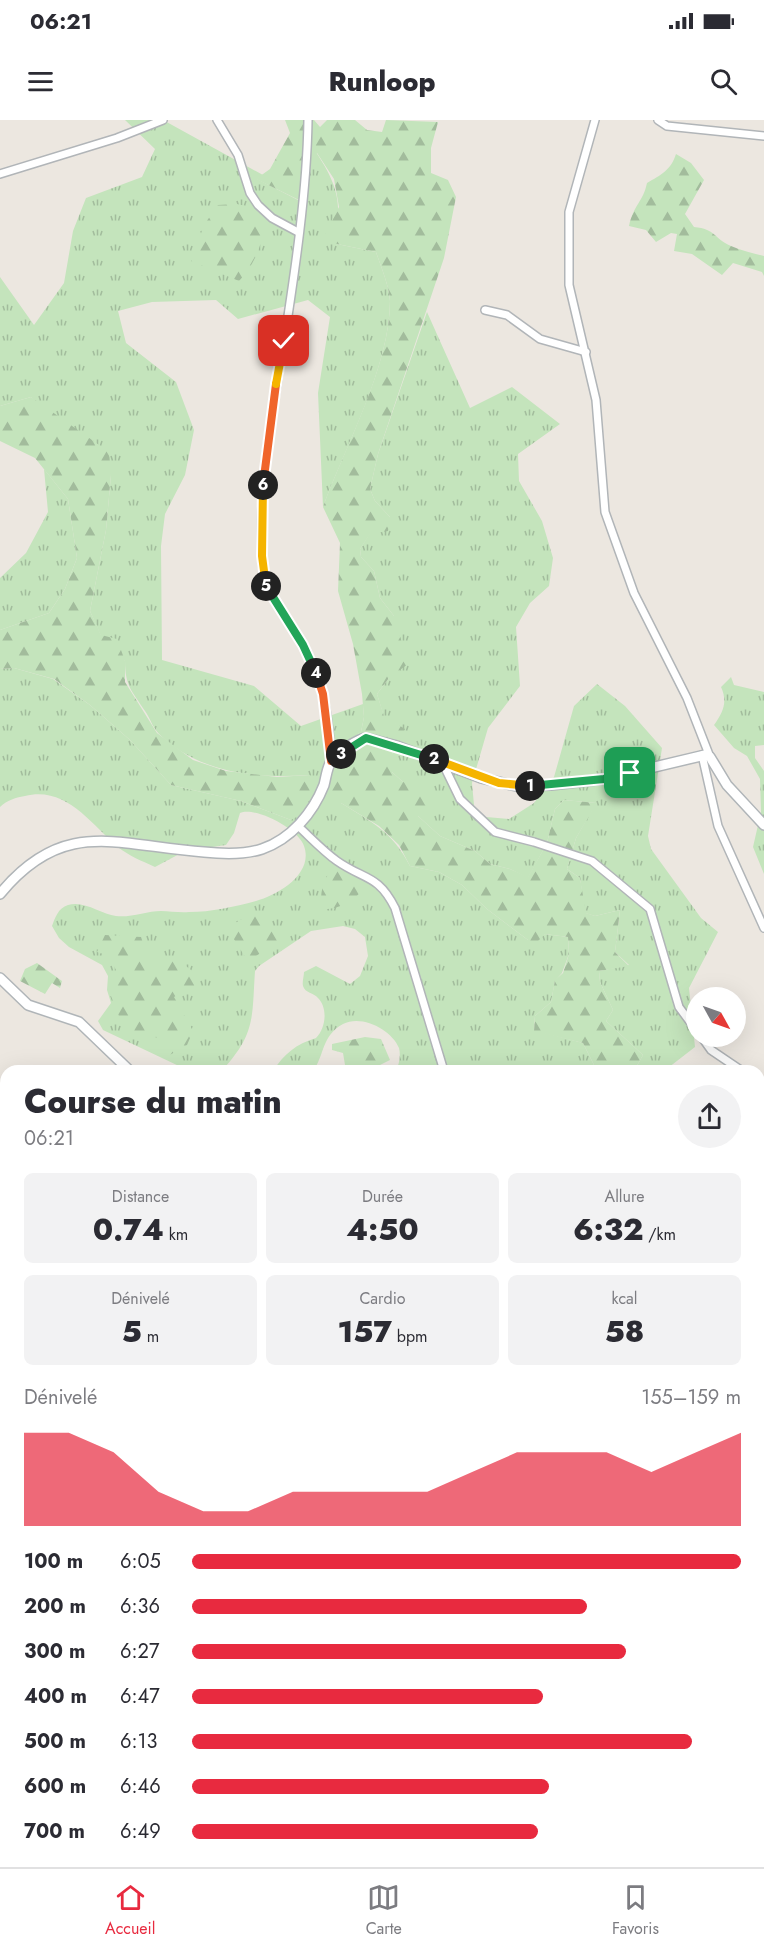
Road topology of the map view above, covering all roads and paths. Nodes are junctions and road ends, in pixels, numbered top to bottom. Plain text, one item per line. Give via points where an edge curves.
1 (163, 120) edge
2 (217, 120) edge
3 (308, 120) edge
4 (595, 120) edge
5 (658, 120) edge
6 (764, 136) edge
7 (0, 174) edge
8 (298, 232) junction
9 (485, 310) dead end
10 (586, 352) junction
11 (706, 756) junction
12 (331, 761) junction
13 (441, 762) junction
14 (764, 825) edge
15 (298, 826) junction
16 (0, 894) edge
17 (764, 928) edge
18 (1, 981) edge
19 (686, 1016) edge
20 (709, 1047) edge
21 (124, 1065) edge
22 (442, 1065) edge
23 (733, 1065) edge

1 - 7 street
2 - 8 street via 238,155 258,205
3 - 8 street
4 - 10 street via 569,218 569,285
5 - 6 street via 667,126
8 - 12 street via 268,431 261,505 262,556 270,595 303,645 317,676
9 - 10 street via 507,315 540,339
10 - 11 street via 598,414 608,522 634,593 687,698
11 - 13 street via 604,779 551,785 499,783
11 - 14 street
11 - 17 street via 718,826
12 - 13 street via 366,738
12 - 15 street via 320,795
13 - 19 street via 460,799 495,832 592,861 650,909 679,1007
15 - 16 street via 274,844 249,852 217,853 105,840 77,841 36,859
15 - 22 street via 325,852 372,879 389,897
18 - 21 street via 28,1005 79,1022
20 - 23 street

